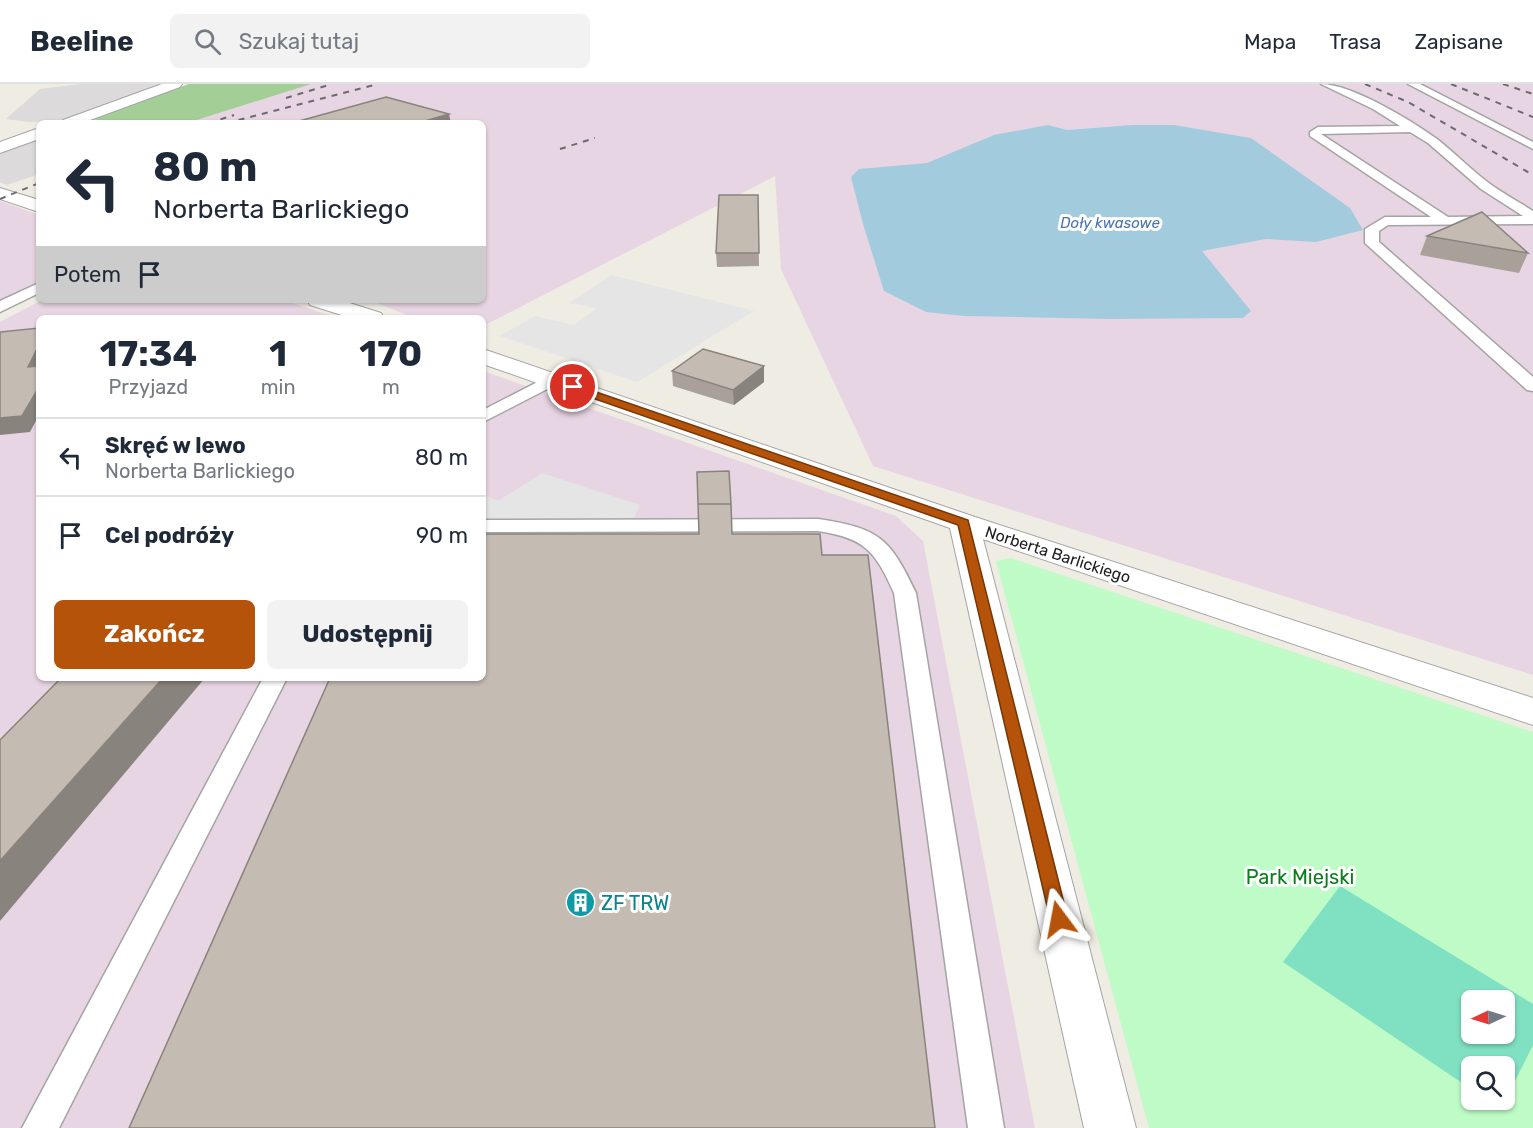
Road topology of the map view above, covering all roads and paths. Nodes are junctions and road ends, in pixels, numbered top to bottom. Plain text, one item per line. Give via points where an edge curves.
1 (175, 84) edge
2 (1326, 84) edge
3 (1413, 84) edge
4 (76, 120) edge
5 (1414, 129) junction
6 (36, 135) edge
7 (1533, 146) edge
8 (0, 148) edge
9 (0, 193) edge
10 (36, 205) edge
11 (1533, 218) edge
12 (1444, 220) junction
13 (36, 288) edge
14 (327, 303) edge
15 (0, 306) edge
16 (364, 315) edge
17 (486, 357) edge
18 (551, 380) junction
19 (1533, 386) edge
20 (486, 415) edge
21 (964, 523) junction
22 (486, 526) edge
23 (273, 681) edge
24 (1533, 712) edge
25 (40, 1128) edge
26 (986, 1128) edge
27 (1110, 1128) edge

1 - 4 street
2 - 5 lane
3 - 7 lane
5 - 11 lane via 1485,186
5 - 12 lane via 1318,130 1314,134
6 - 8 street
9 - 10 street
11 - 12 lane
12 - 19 lane via 1385,221 1372,229 1372,243
13 - 15 lane
14 - 16 street
17 - 18 street, Norberta Barlickiego
18 - 20 lane
18 - 21 street, Norberta Barlickiego
21 - 24 street, Norberta Barlickiego
21 - 27 street
22 - 26 lane via 818,525 846,528 868,536 888,556 905,593
23 - 25 lane

